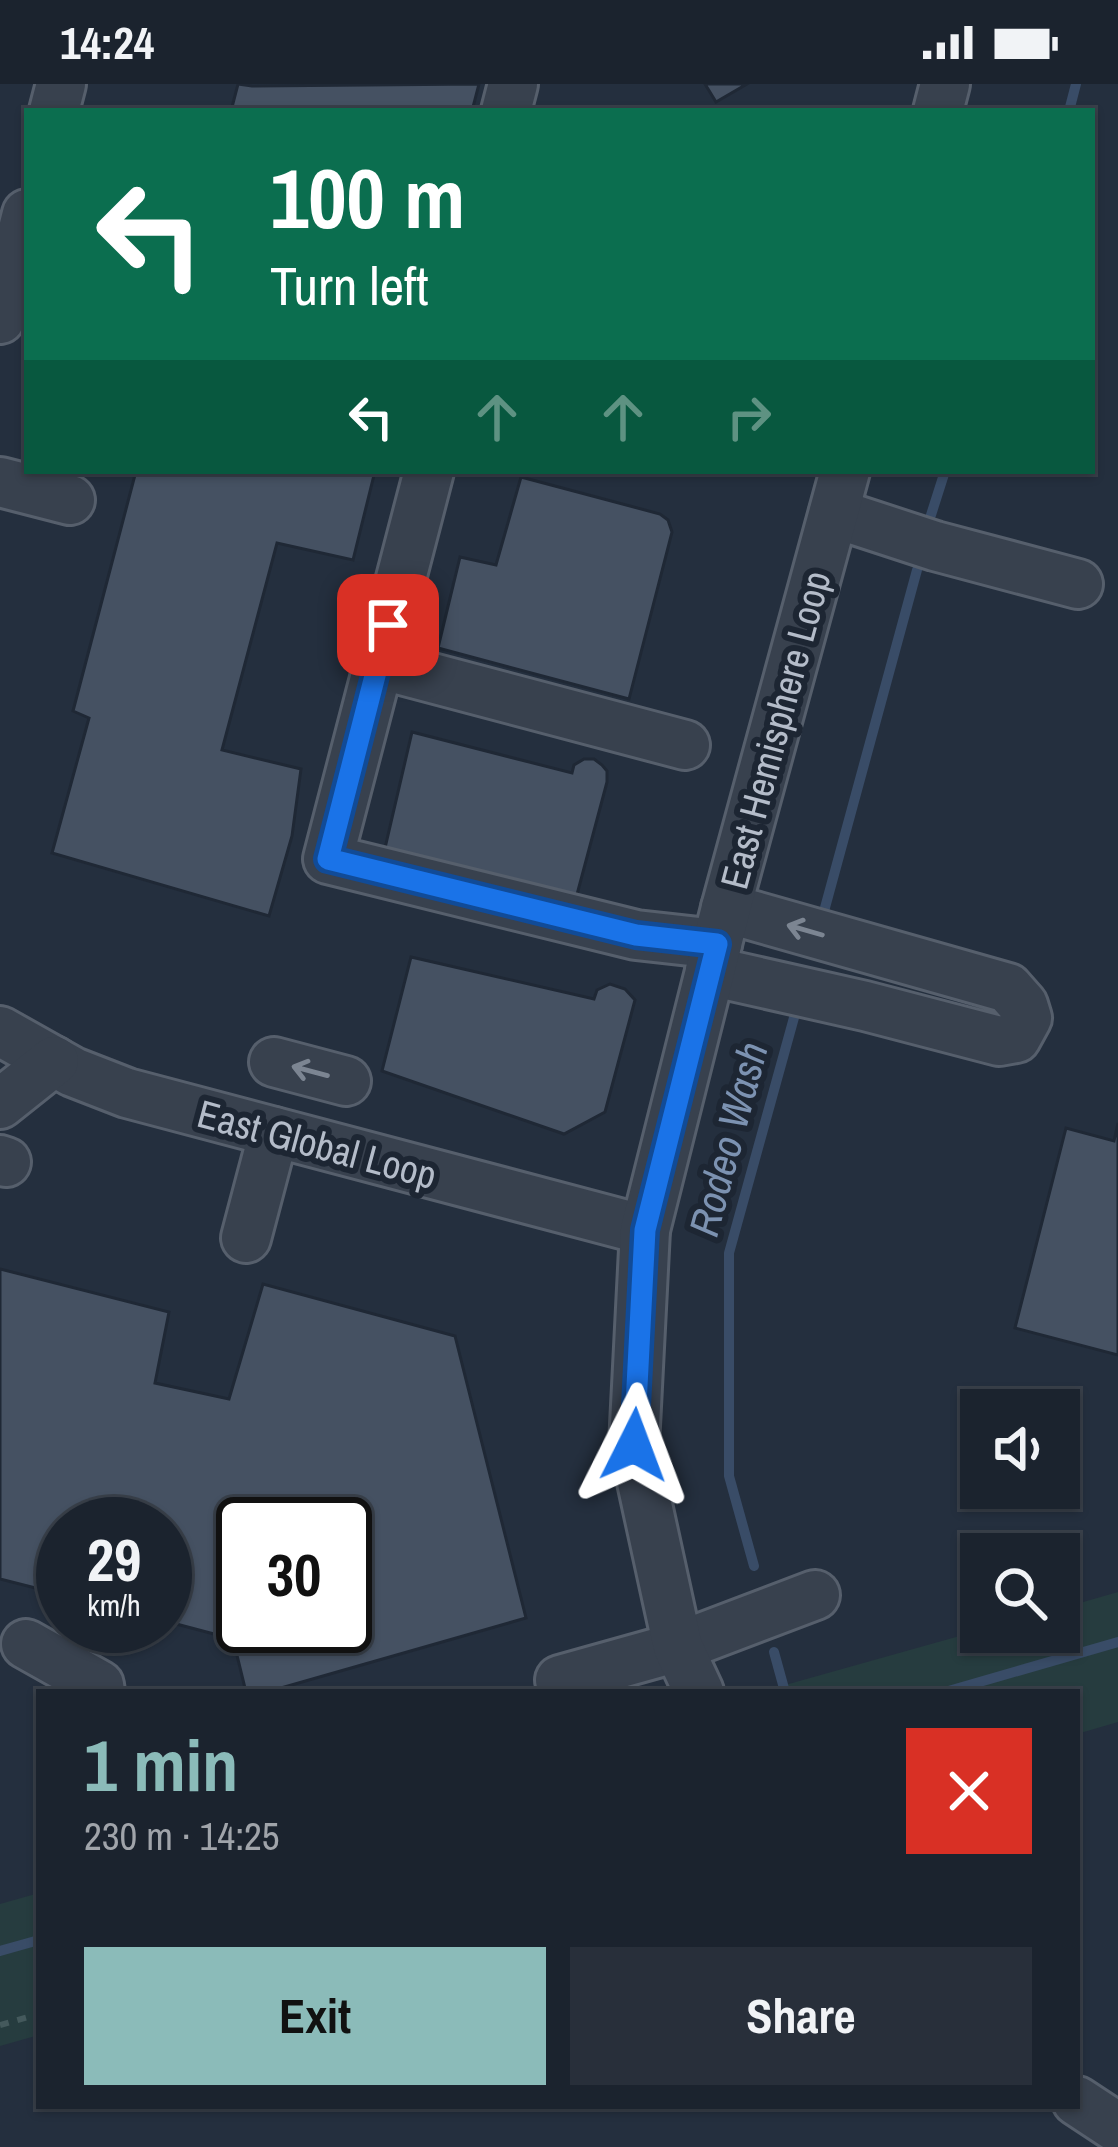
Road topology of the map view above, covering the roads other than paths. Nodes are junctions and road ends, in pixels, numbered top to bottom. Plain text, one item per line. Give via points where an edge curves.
1 (24, 232) edge
2 (0, 319) edge
3 (428, 474) edge
4 (0, 482) edge
5 (840, 492) edge
6 (70, 500) dead end
7 (1078, 584) dead end
8 (379, 664) junction
9 (685, 745) dead end
10 (718, 941) junction
11 (877, 951) junction
12 (865, 1006) junction
13 (0, 1030) edge
14 (53, 1061) junction
15 (274, 1062) dead end
16 (346, 1081) dead end
17 (0, 1104) edge
18 (274, 1132) junction
19 (645, 1230) junction
20 (246, 1238) dead end
21 (814, 1595) dead end
22 (26, 1644) dead end
23 (678, 1647) junction
24 (560, 1680) dead end
25 (99, 1689) edge
26 (698, 1689) edge
27 (1080, 2104) edge
28 (1118, 2128) edge

1 - 2 street
3 - 8 street
4 - 6 street
5 - 7 street via 935,545
5 - 10 street, East Hemisphere Loop
8 - 9 street
8 - 10 street via 328,859 636,935
11 -> 10 street
10 - 12 street
10 - 19 street, East Hemisphere Loop
11 - 12 street
11 - 12 street via 1008,988 1027,1018 1016,1038 999,1042
13 - 14 street, East Global Loop
14 - 17 street
14 - 18 street, East Global Loop via 127,1093
16 -> 15 street
18 - 19 street, East Global Loop
18 - 20 street
19 - 23 street, East Hemisphere Loop via 634,1445
21 - 23 street
22 - 25 street
23 - 24 street
23 - 26 street, East Hemisphere Loop
27 - 28 street

